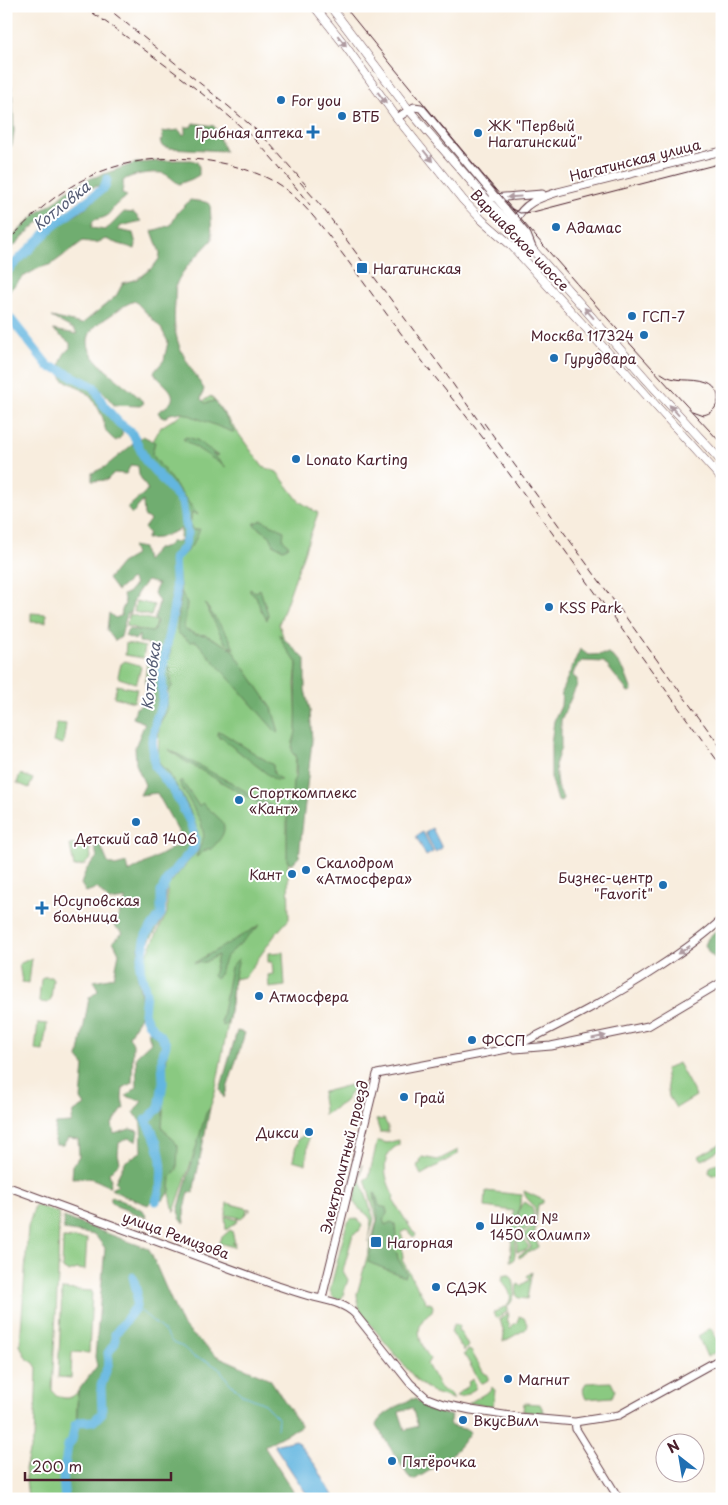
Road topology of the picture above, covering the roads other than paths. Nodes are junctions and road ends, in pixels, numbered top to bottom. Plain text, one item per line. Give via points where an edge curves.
1 (314, 6) edge
2 (330, 6) edge
3 (409, 110) junction
4 (397, 118) junction
5 (722, 151) edge
6 (555, 193) junction
7 (491, 199) junction
8 (515, 222) junction
9 (533, 250) junction
10 (722, 462) edge
11 (722, 479) edge
12 (722, 919) edge
13 (722, 982) edge
14 (551, 1028) junction
15 (551, 1046) junction
16 (508, 1049) junction
17 (6, 1186) edge
18 (6, 1192) edge
19 (23, 1192) junction
20 (322, 1298) junction
21 (722, 1358) edge
22 (575, 1422) junction
23 (619, 1499) edge

1 -> 4 main road, Варшавское шоссе
2 - 3 main road, Варшавское шоссе
3 - 4 street
3 - 7 main road, Варшавское шоссе
4 -> 11 main road, Варшавское шоссе via 476,214 512,246
5 - 6 street, Нагатинская улица
6 -> 7 street
6 - 8 street via 530,202
7 - 8 street
7 - 9 main road, Варшавское шоссе
8 - 9 street via 527,235
10 -> 9 main road, Варшавское шоссе
12 -> 14 street, Электролитный проезд via 705,936 628,988
15 -> 13 street via 648,1026
14 - 15 street via 544,1040
14 - 16 street, Электролитный проезд
15 - 16 street
16 - 20 street, Электролитный проезд via 377,1074
17 - 19 street, улица Ремизова
18 - 19 street, улица Ремизова
19 - 20 street, улица Ремизова via 278,1286
20 - 22 street, улица Ремизова via 351,1310 418,1391 432,1400 484,1412
21 - 22 street, улица Ремизова via 619,1415
22 - 23 street via 576,1430

